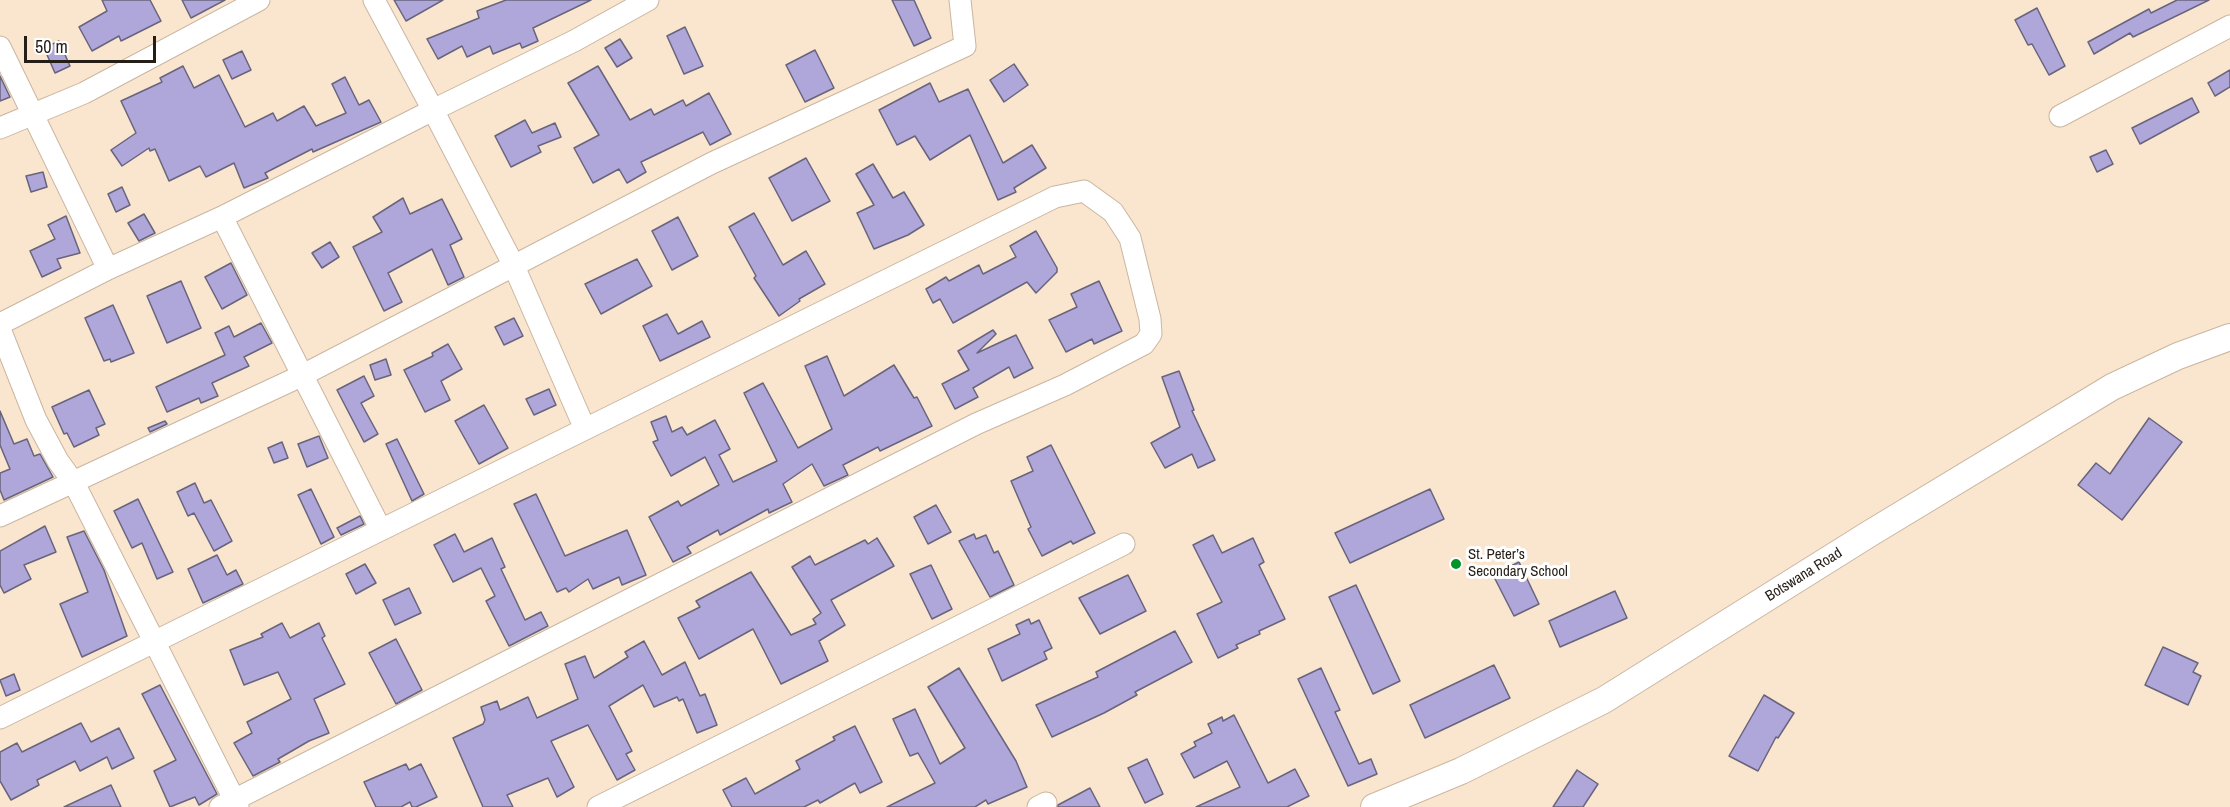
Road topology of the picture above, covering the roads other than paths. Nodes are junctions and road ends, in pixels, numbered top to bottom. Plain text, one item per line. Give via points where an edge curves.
1 (259, 0) edge
2 (374, 0) edge
3 (648, 0) edge
4 (960, 0) edge
5 (2230, 26) edge
6 (0, 47) edge
7 (433, 110) junction
8 (32, 113) junction
9 (2060, 116) dead end
10 (0, 128) edge
11 (222, 217) junction
12 (513, 264) junction
13 (108, 269) junction
14 (0, 324) edge
15 (0, 329) edge
16 (2230, 337) edge
17 (301, 376) junction
18 (585, 429) junction
19 (74, 483) junction
20 (0, 516) edge
21 (380, 528) junction
22 (1124, 544) dead end
23 (155, 640) junction
24 (0, 718) edge
25 (230, 805) edge
26 (598, 807) edge
27 (1374, 807) edge

1 - 8 street via 84,93
2 - 7 street
3 - 7 street
4 - 12 street via 965,46 755,142
5 - 9 street
6 - 8 street
7 - 11 street
7 - 12 street
8 - 10 street
8 - 13 street
11 - 13 street
11 - 17 street
12 - 17 street
12 - 18 street
13 - 14 street
15 - 19 street via 36,420
16 - 27 street, Botswana Road via 2112,387 1604,700 1461,771
17 - 19 street
17 - 21 street
18 - 21 street
18 - 25 street via 1054,197 1084,191 1113,212 1130,238 1150,319 1151,334 1144,345 976,424
19 - 20 street
19 - 23 street
21 - 23 street
22 - 26 street
23 - 24 street
23 - 25 street

